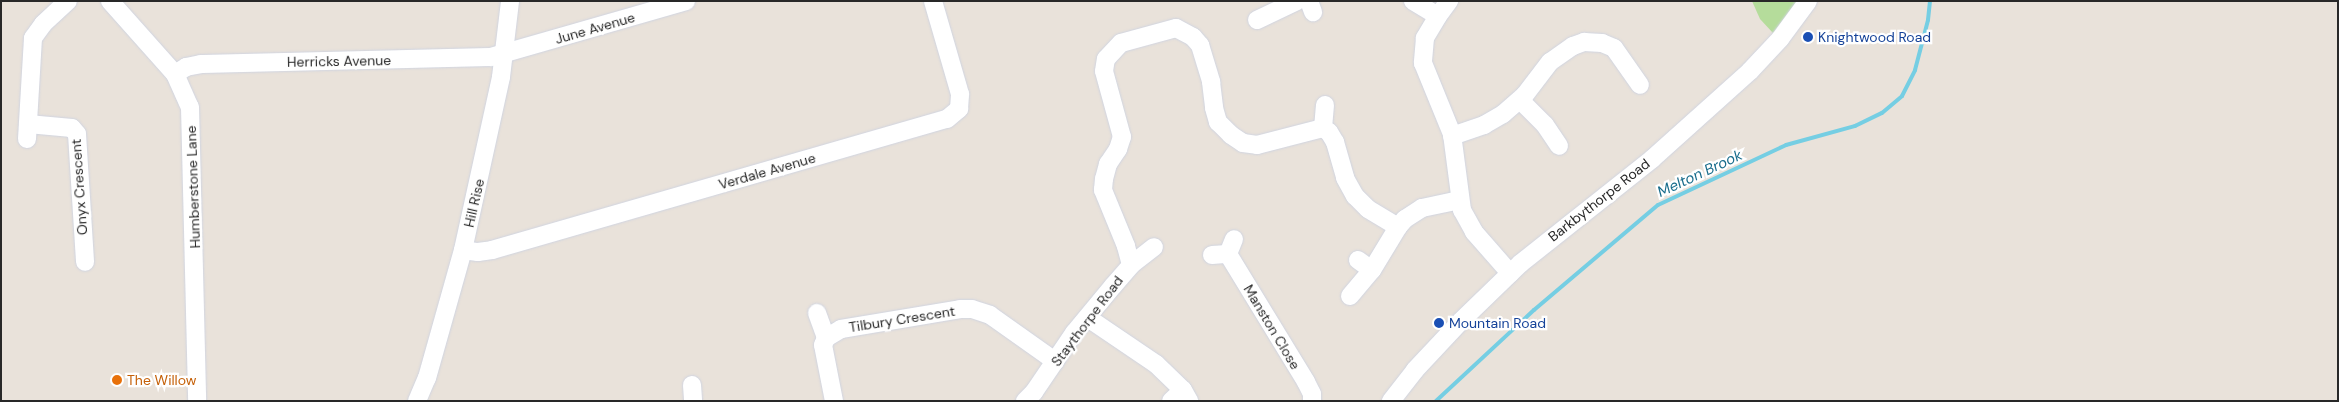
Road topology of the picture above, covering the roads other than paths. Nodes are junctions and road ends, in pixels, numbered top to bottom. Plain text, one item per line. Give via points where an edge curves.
1 (68, 1) edge
2 (110, 1) edge
3 (510, 1) edge
4 (686, 1) edge
5 (933, 1) edge
6 (1297, 1) edge
7 (1413, 1) edge
8 (1449, 1) edge
9 (1808, 1) edge
10 (1438, 16) junction
11 (1258, 20) dead end
12 (504, 55) junction
13 (175, 74) junction
14 (1640, 85) dead end
15 (1520, 100) junction
16 (1325, 105) dead end
17 (1323, 128) junction
18 (1452, 136) junction
19 (1562, 149) dead end
20 (1459, 200) junction
21 (1398, 227) junction
22 (1154, 248) dead end
23 (1225, 249) dead end
24 (463, 250) junction
25 (1358, 260) dead end
26 (85, 262) dead end
27 (1130, 265) junction
28 (1372, 270) junction
29 (1510, 273) junction
30 (1350, 296) dead end
31 (817, 313) dead end
32 (1088, 318) junction
33 (826, 338) junction
34 (1055, 361) junction
35 (1181, 397) edge
36 (197, 401) edge
37 (417, 401) edge
38 (834, 401) edge
39 (1025, 401) edge
40 (1312, 401) edge
41 (1391, 401) edge

1 - 26 street, Onyx Crescent via 33,38 28,131 72,128 77,134
2 - 13 street, Humberstone Lane
3 - 12 street, Hill Rise
4 - 12 street, June Avenue
5 - 24 street, Verdale Avenue via 960,94 959,110 947,119 492,250
6 - 11 street
7 - 10 street
8 - 10 street
9 - 29 street, Barkbythorpe Road via 1780,39 1704,114
10 - 18 street via 1425,38 1423,63
12 - 13 street, Herricks Avenue via 201,64 186,67
12 - 24 street, Hill Rise via 490,134
13 - 36 street, Humberstone Lane via 186,95 191,123
14 - 15 street via 1618,45 1590,41 1573,46 1550,62
15 - 18 street via 1489,123
15 - 19 street
16 - 17 street
17 - 21 street via 1335,142 1345,178 1356,196 1368,209
17 - 27 street via 1257,145 1243,143 1218,122 1211,82 1200,45 1193,37 1176,28 1121,43 1106,59 1104,72 1122,137 1108,164 1103,190 1126,246
18 - 20 street
20 - 21 street via 1422,208
20 - 29 street via 1474,232
21 - 28 street
22 - 27 street, Staythorpe Road
23 - 40 street, Manston Close via 1306,382
24 - 37 street, Hill Rise via 427,378
25 - 28 street
27 - 32 street, Staythorpe Road
28 - 30 street
29 - 41 street, Barkbythorpe Road via 1422,362
31 - 33 street
32 - 34 street, Staythorpe Road
32 - 35 street via 1156,364
33 - 34 street, Tilbury Crescent via 841,329 960,309 972,310 990,315
33 - 38 street via 823,345
34 - 39 street, Staythorpe Road

